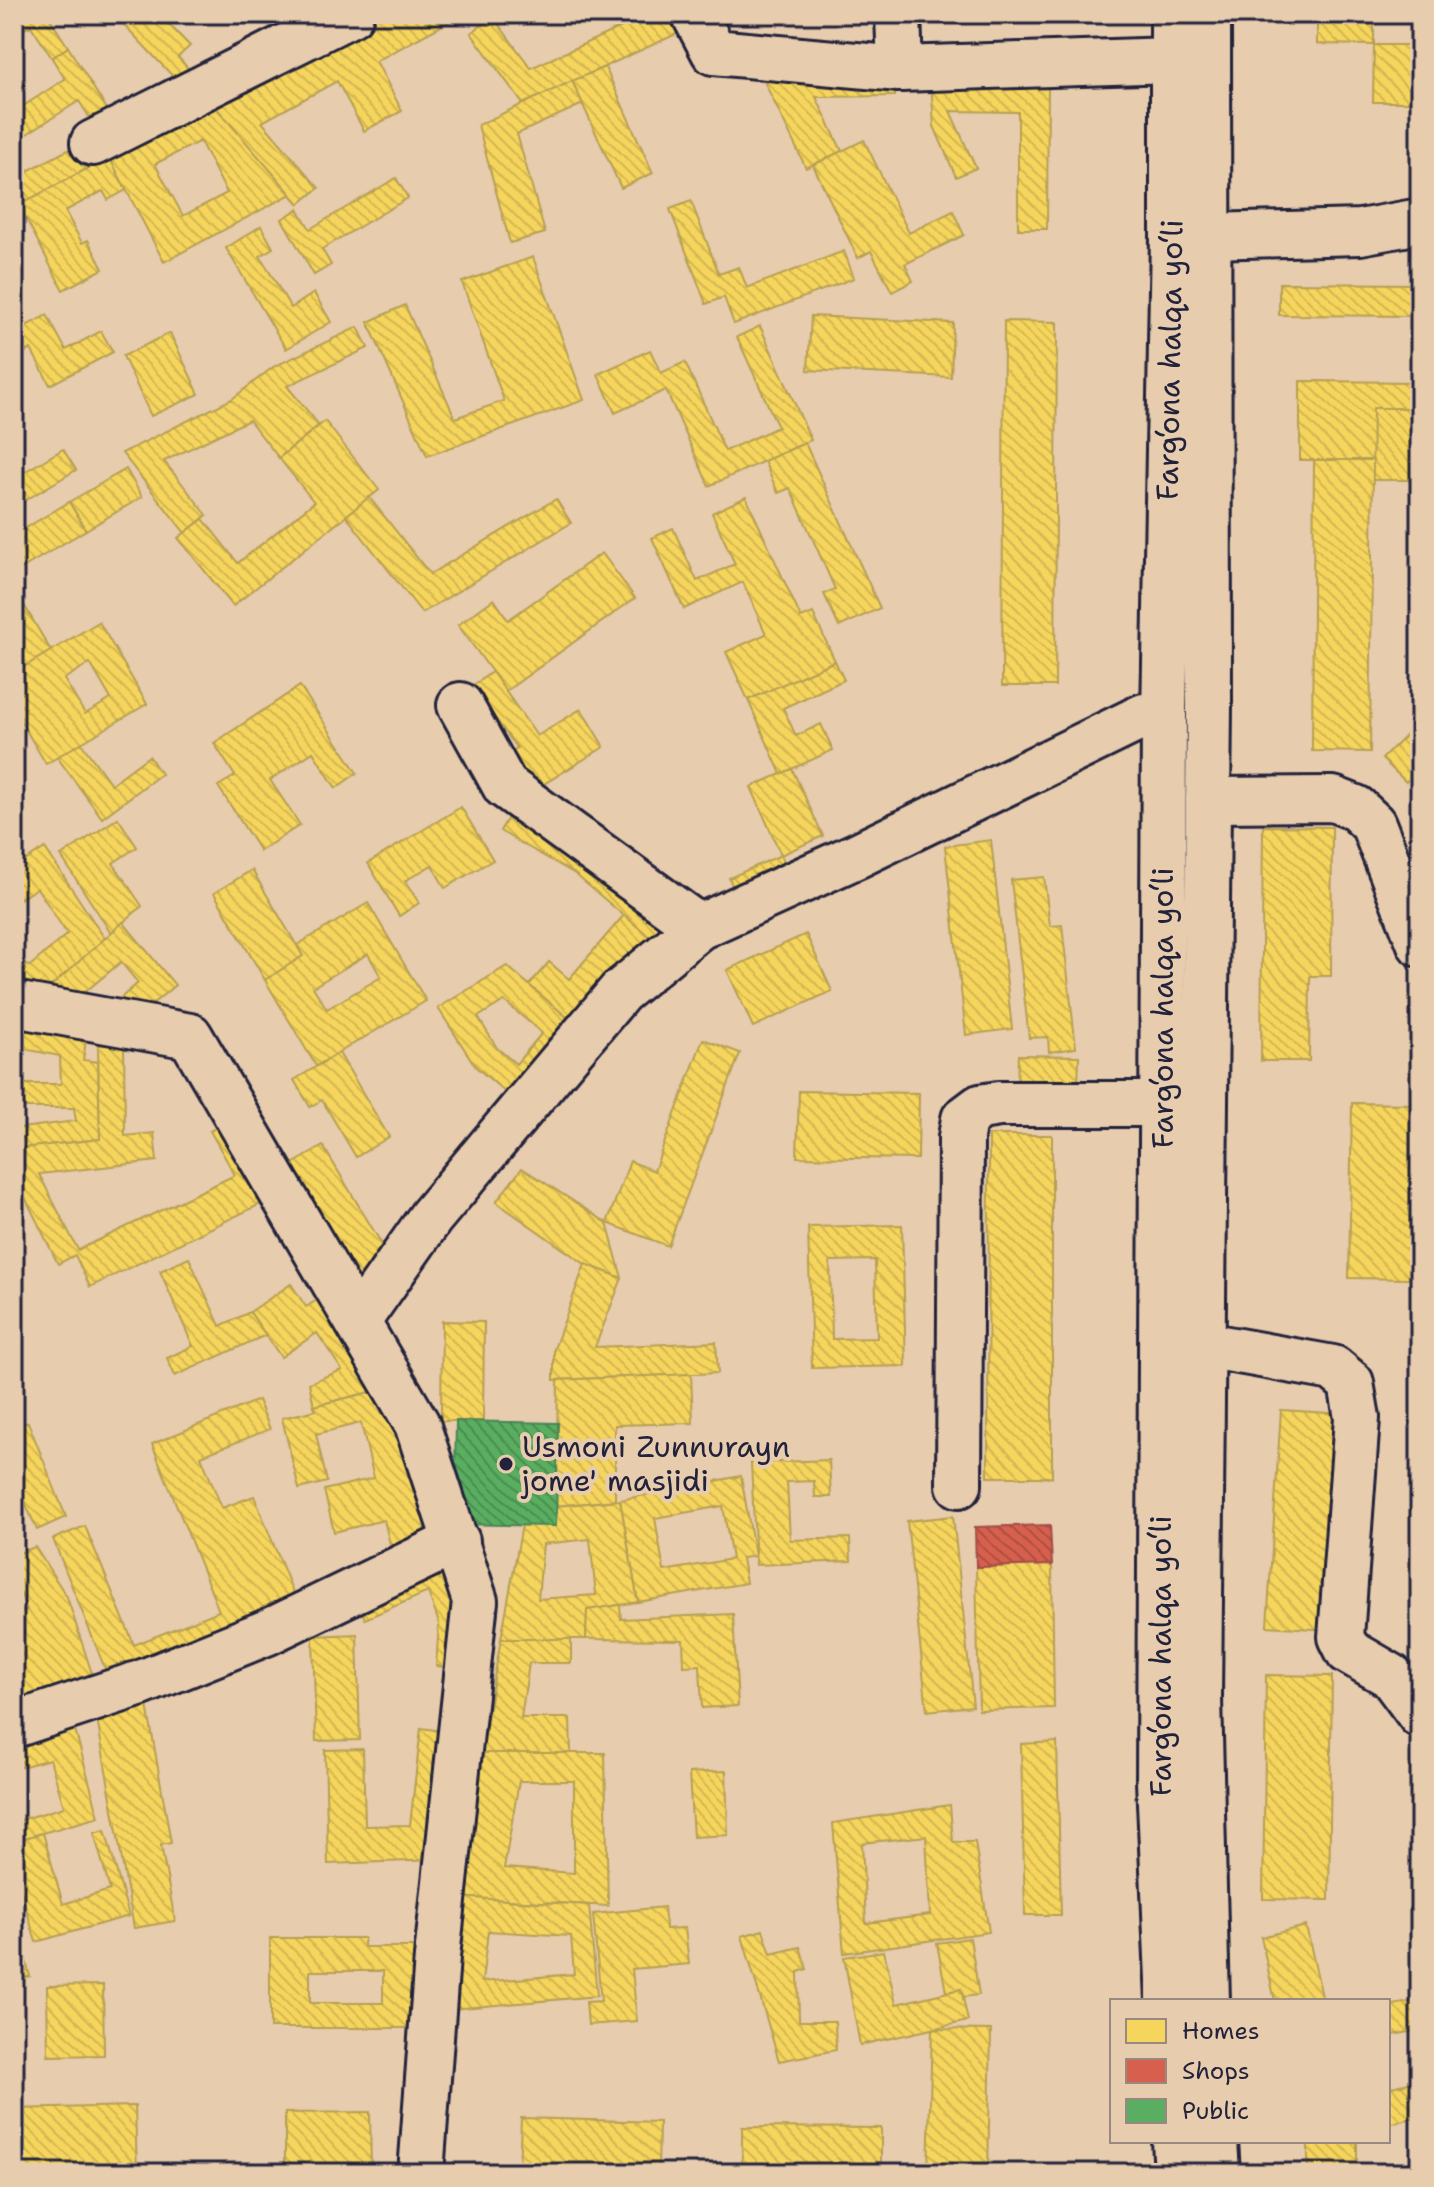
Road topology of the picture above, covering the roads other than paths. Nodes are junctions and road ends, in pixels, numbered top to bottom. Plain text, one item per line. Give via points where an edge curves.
1 (351, 14) edge
2 (694, 14) edge
3 (898, 14) edge
4 (1173, 14) edge
5 (1208, 14) edge
6 (1172, 60) junction
7 (900, 69) junction
8 (93, 143) dead end
9 (1420, 221) edge
10 (1192, 236) junction
11 (460, 705) dead end
12 (1164, 716) junction
13 (1208, 800) junction
14 (699, 927) junction
15 (1420, 944) edge
16 (14, 1004) edge
17 (1163, 1104) junction
18 (358, 1321) junction
19 (1205, 1345) junction
20 (959, 1485) dead end
21 (457, 1541) junction
22 (1420, 1715) edge
23 (14, 1725) edge
24 (1169, 1999) edge
25 (1207, 1999) edge
26 (1175, 2143) edge
27 (1215, 2143) edge
28 (421, 2173) edge
29 (1177, 2173) edge
30 (1217, 2173) edge

1 - 8 main road
2 - 7 main road via 714,52
3 - 7 main road
4 - 6 main road, Farg‘ona halqa yo‘li
5 - 10 main road, Farg‘ona halqa yo‘li
6 - 7 main road
6 - 10 main road, Farg‘ona halqa yo‘li
9 - 10 main road via 1360,232
10 - 12 main road, Farg‘ona halqa yo‘li
10 - 13 main road, Farg‘ona halqa yo‘li
11 - 14 main road via 505,786
12 - 14 main road via 1144,716
12 - 17 main road, Farg‘ona halqa yo‘li
13 - 15 main road via 1333,799 1356,808 1373,824
13 - 19 main road, Farg‘ona halqa yo‘li
14 - 18 main road via 620,992 431,1217
16 - 18 main road via 190,1036
17 - 20 main road via 999,1104 980,1107 964,1119
17 - 24 main road, Farg‘ona halqa yo‘li via 1159,1781
18 - 21 main road via 417,1424
19 - 22 main road via 1333,1368 1351,1383 1357,1418 1341,1637 1348,1651 1391,1676
19 - 25 main road, Farg‘ona halqa yo‘li via 1199,1698
21 - 23 main road via 268,1632 141,1683
21 - 28 main road via 475,1601 437,1957
26 - 29 main road
27 - 30 main road

